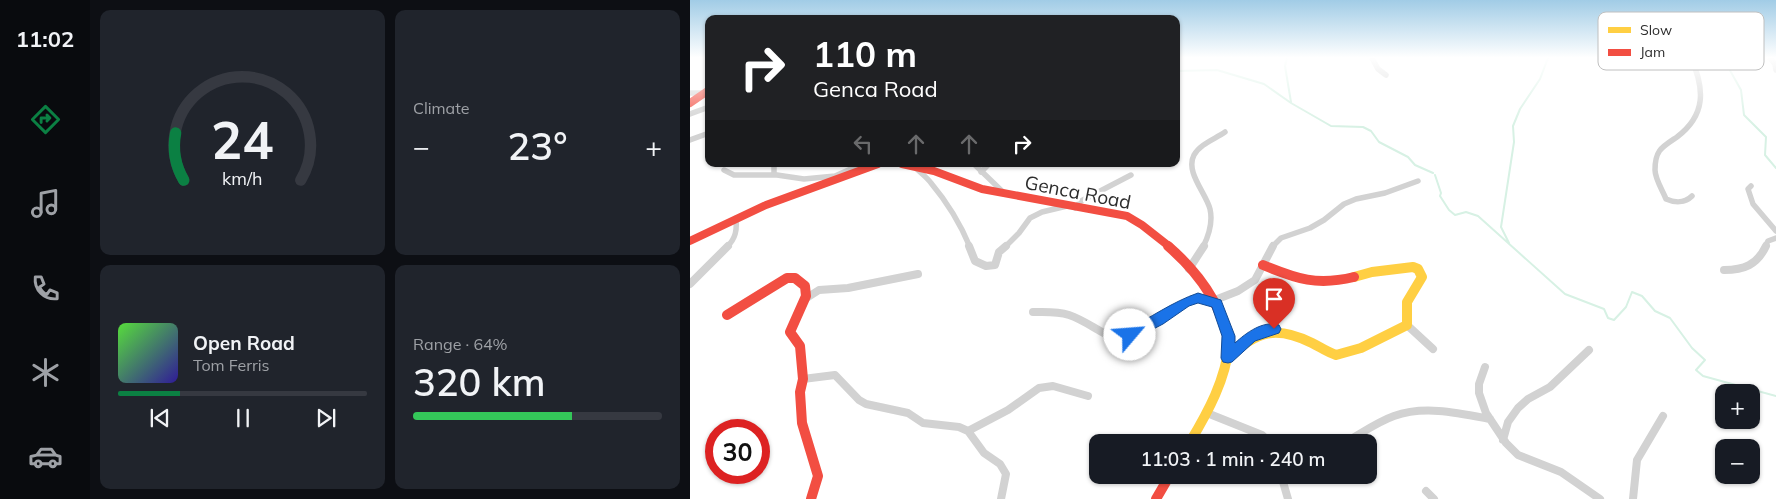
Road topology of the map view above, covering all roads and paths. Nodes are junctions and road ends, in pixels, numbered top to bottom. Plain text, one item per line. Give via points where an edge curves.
1 (1700, 81) edge
2 (705, 92) edge
3 (690, 93) edge
4 (705, 93) edge
5 (690, 102) edge
6 (705, 108) edge
7 (690, 114) edge
8 (1225, 132) dead end
9 (705, 135) edge
10 (690, 140) edge
11 (774, 167) edge
12 (855, 167) edge
13 (870, 167) edge
14 (915, 167) edge
15 (917, 167) edge
16 (977, 167) edge
17 (986, 167) edge
18 (724, 170) dead end
19 (981, 172) junction
20 (774, 175) junction
21 (1131, 175) dead end
22 (1418, 180) dead end
23 (1751, 186) dead end
24 (1005, 194) junction
25 (1692, 196) dead end
26 (1071, 207) junction
27 (736, 218) junction
28 (1776, 231) edge
29 (1776, 238) edge
30 (690, 241) edge
31 (1263, 265) junction
32 (1189, 269) junction
33 (1724, 270) dead end
34 (918, 274) dead end
35 (690, 284) edge
36 (805, 299) junction
37 (1216, 302) junction
38 (1033, 312) dead end
39 (727, 315) dead end
40 (1407, 325) junction
41 (1433, 349) dead end
42 (1589, 350) dead end
43 (1228, 358) junction
44 (1485, 367) dead end
45 (803, 379) junction
46 (1088, 396) dead end
47 (1207, 413) junction
48 (1663, 416) dead end
49 (1490, 419) junction
50 (968, 431) junction
51 (1195, 434) edge
52 (1260, 434) edge
53 (1360, 434) edge
54 (1503, 440) junction
55 (1165, 484) edge
56 (1283, 484) edge
57 (1426, 491) dead end
58 (811, 499) edge
59 (1001, 499) edge
60 (1156, 499) edge
61 (1288, 499) edge
62 (1434, 499) edge
63 (1600, 499) edge
64 (1633, 499) edge

1 - 25 street via 1697,116 1678,136 1659,149 1655,161 1655,172 1665,197 1672,201 1686,201
2 - 3 street
4 - 5 street
6 - 7 street
8 - 32 street via 1195,154 1192,173 1206,196 1212,215 1206,241
9 - 10 street
11 - 20 street
12 - 20 street via 833,177 799,179
13 - 27 street
14 - 26 street via 947,203 970,244 975,261 986,266 995,265 1000,252 1033,215
15 - 24 street, Genca Road
16 - 19 street
17 - 19 street
18 - 20 street via 734,175
19 - 24 street
21 - 26 street
22 - 31 street via 1344,204 1310,228 1281,238
23 - 28 street via 1748,189 1751,200
24 - 26 street, Genca Road
26 - 32 street, Genca Road via 1114,213 1136,220 1151,230
27 - 30 street
27 - 35 street via 737,230 733,241
29 - 33 street via 1768,241 1750,266
31 - 37 street via 1248,286
31 - 40 street via 1317,284 1415,267 1422,277 1408,298
32 - 37 street, Genca Road
34 - 36 street via 819,290
36 - 39 street via 807,290 803,283 787,278
36 - 45 street via 790,332 800,346
37 - 38 street via 1202,298 1192,300 1119,340 1092,330 1069,315
37 - 43 street, Genca Road via 1229,336
40 - 41 street
40 - 43 street via 1337,355 1291,333 1265,330 1250,337
42 - 54 street via 1550,387 1518,408 1508,422
43 - 47 street, Genca Road
44 - 49 street via 1478,387
45 - 50 street via 836,375 866,404 908,414 923,423
45 - 58 street via 800,392 802,423 818,476
46 - 50 street via 1053,386 1038,388 1008,410
47 - 51 street, Genca Road
47 - 52 street
48 - 64 street via 1657,432 1644,445 1637,460 1633,473
49 - 53 street via 1437,412 1402,414
49 - 54 street
50 - 59 street via 984,453 1000,464 1006,474
54 - 63 street via 1518,456 1558,471
55 - 60 street
56 - 61 street
57 - 62 street

